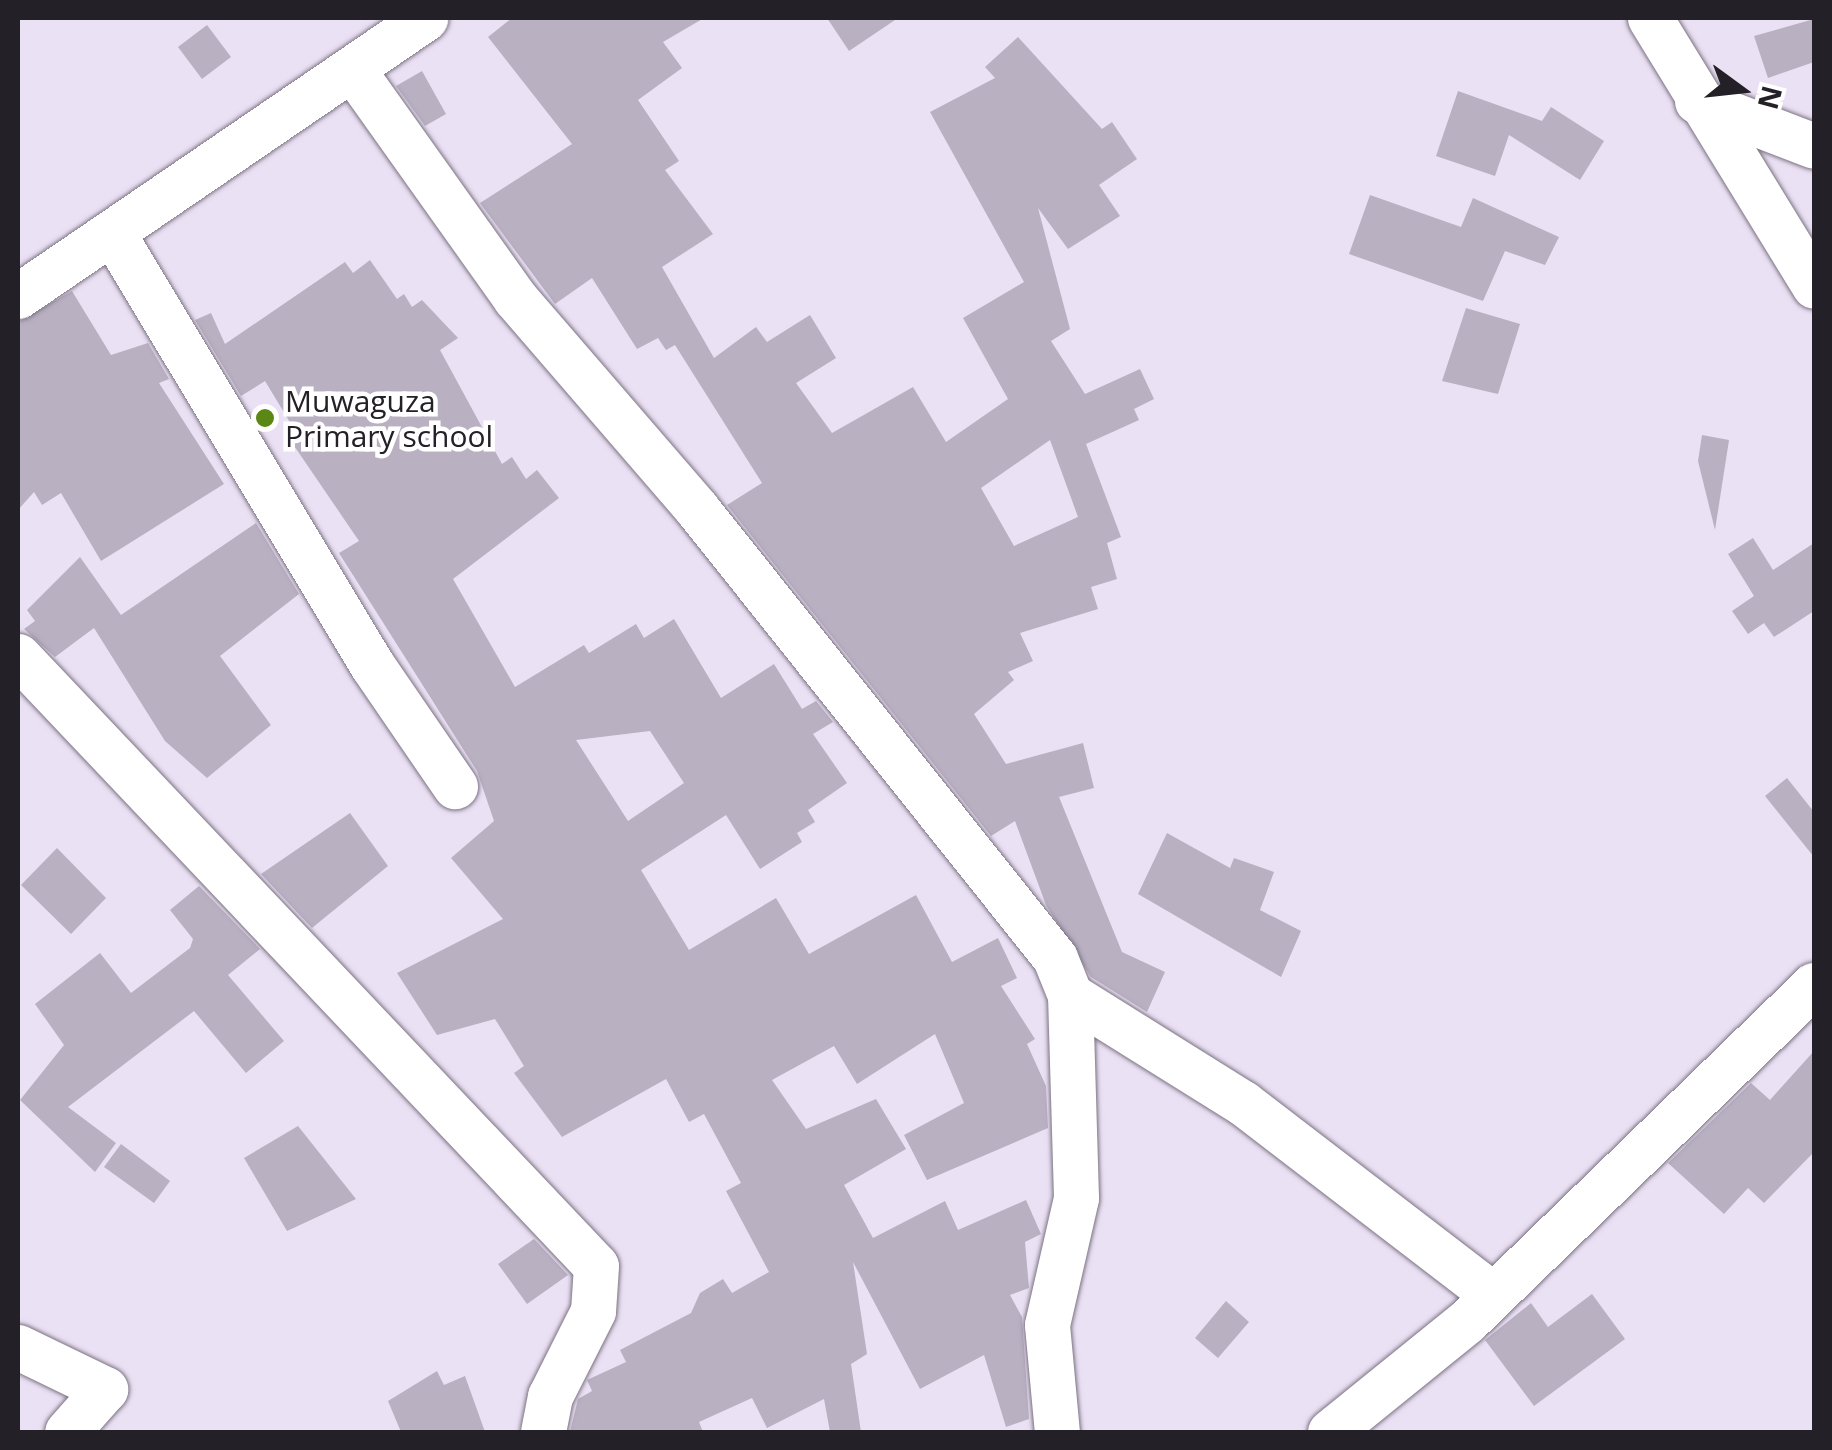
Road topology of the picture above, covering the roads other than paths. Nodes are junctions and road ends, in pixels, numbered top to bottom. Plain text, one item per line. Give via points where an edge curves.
1 (425, 18) edge
2 (1650, 18) edge
3 (354, 70) junction
4 (1698, 101) junction
5 (1814, 146) edge
6 (112, 232) junction
7 (1814, 286) edge
8 (18, 296) edge
9 (18, 656) edge
10 (455, 786) dead end
11 (1814, 985) edge
12 (1070, 995) junction
13 (1492, 1295) junction
14 (18, 1346) edge
15 (66, 1432) edge
16 (543, 1432) edge
17 (1056, 1432) edge
18 (1330, 1432) edge

1 - 3 street
2 - 4 street
3 - 6 street
3 - 12 street via 515,298 698,510 1055,958
4 - 5 street
4 - 7 street
6 - 8 street
6 - 10 street via 372,664
9 - 16 street via 596,1266 594,1311 550,1396
11 - 13 street
12 - 13 street via 1243,1104
12 - 17 street via 1076,1198 1046,1325
13 - 18 street
14 - 15 street via 105,1389

